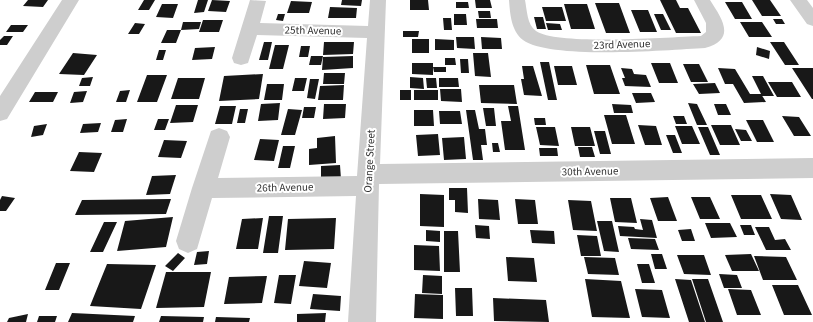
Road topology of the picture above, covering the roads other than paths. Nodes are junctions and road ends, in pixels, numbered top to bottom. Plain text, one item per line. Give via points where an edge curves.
1 (71, 0) edge
2 (378, 0) edge
3 (516, 0) edge
4 (702, 0) edge
5 (798, 0) edge
6 (258, 1) dead end
7 (813, 20) edge
8 (250, 29) junction
9 (378, 32) junction
10 (241, 58) dead end
11 (0, 113) edge
12 (219, 137) dead end
13 (813, 168) edge
14 (368, 180) junction
15 (203, 188) junction
16 (188, 241) dead end
17 (362, 322) edge

1 - 11 street
2 - 9 street, Orange Street
3 - 4 street, 23rd Avenue via 521,25 530,36 543,42 573,46 705,42 715,34 715,23
5 - 7 street
6 - 8 street
8 - 9 street, 25th Avenue
8 - 10 street
9 - 14 street, Orange Street
12 - 15 street
13 - 14 street, 30th Avenue
14 - 15 street, 26th Avenue
14 - 17 street, Orange Street
15 - 16 street

